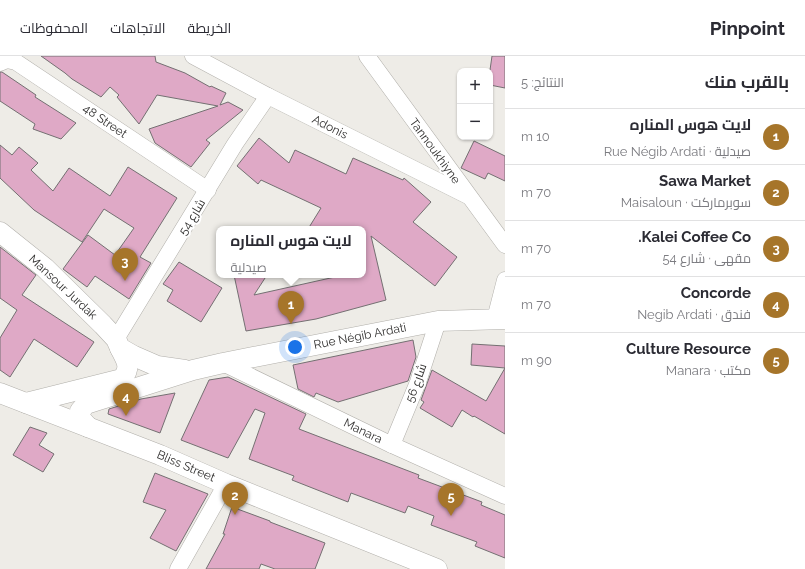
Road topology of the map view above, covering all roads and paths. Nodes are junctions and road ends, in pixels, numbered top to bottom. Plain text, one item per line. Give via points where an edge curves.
1 (193, 56) edge
2 (367, 56) edge
3 (0, 63) edge
4 (268, 96) junction
5 (208, 190) junction
6 (468, 196) junction
7 (0, 232) edge
8 (505, 245) edge
9 (505, 280) edge
10 (500, 319) edge
11 (438, 321) junction
12 (118, 344) junction
13 (223, 364) junction
14 (193, 370) junction
15 (0, 393) edge
16 (26, 403) junction
17 (88, 427) junction
18 (392, 445) junction
19 (226, 484) junction
20 (505, 496) edge
21 (178, 569) edge
22 (437, 569) edge

1 - 4 street, Adonis
2 - 6 street, Tannoukhiyne
3 - 5 street, 48 Street via 7,60 16,62
4 - 5 street, شارع 54
4 - 6 street, Adonis
5 - 12 street, شارع 54
6 - 8 street, Tannoukhiyne
7 - 12 street, Mansour Jurdak via 45,268
9 - 10 street
10 - 11 street, Rue Négib Ardati
11 - 13 street, Rue Négib Ardati
11 - 18 street, شارع 56 via 418,382
12 - 14 street, Mansour Jurdak via 134,356 157,366
12 - 16 street, Mansour Jurdak via 128,367 122,379
13 - 14 street, Rue Négib Ardati
13 - 18 street, Manara
14 - 17 street via 86,404 80,411 80,418
15 - 16 street, Bliss Street
16 - 17 street, Bliss Street
17 - 19 street, Bliss Street
18 - 20 street, Manara
19 - 21 street
19 - 22 street, Bliss Street

